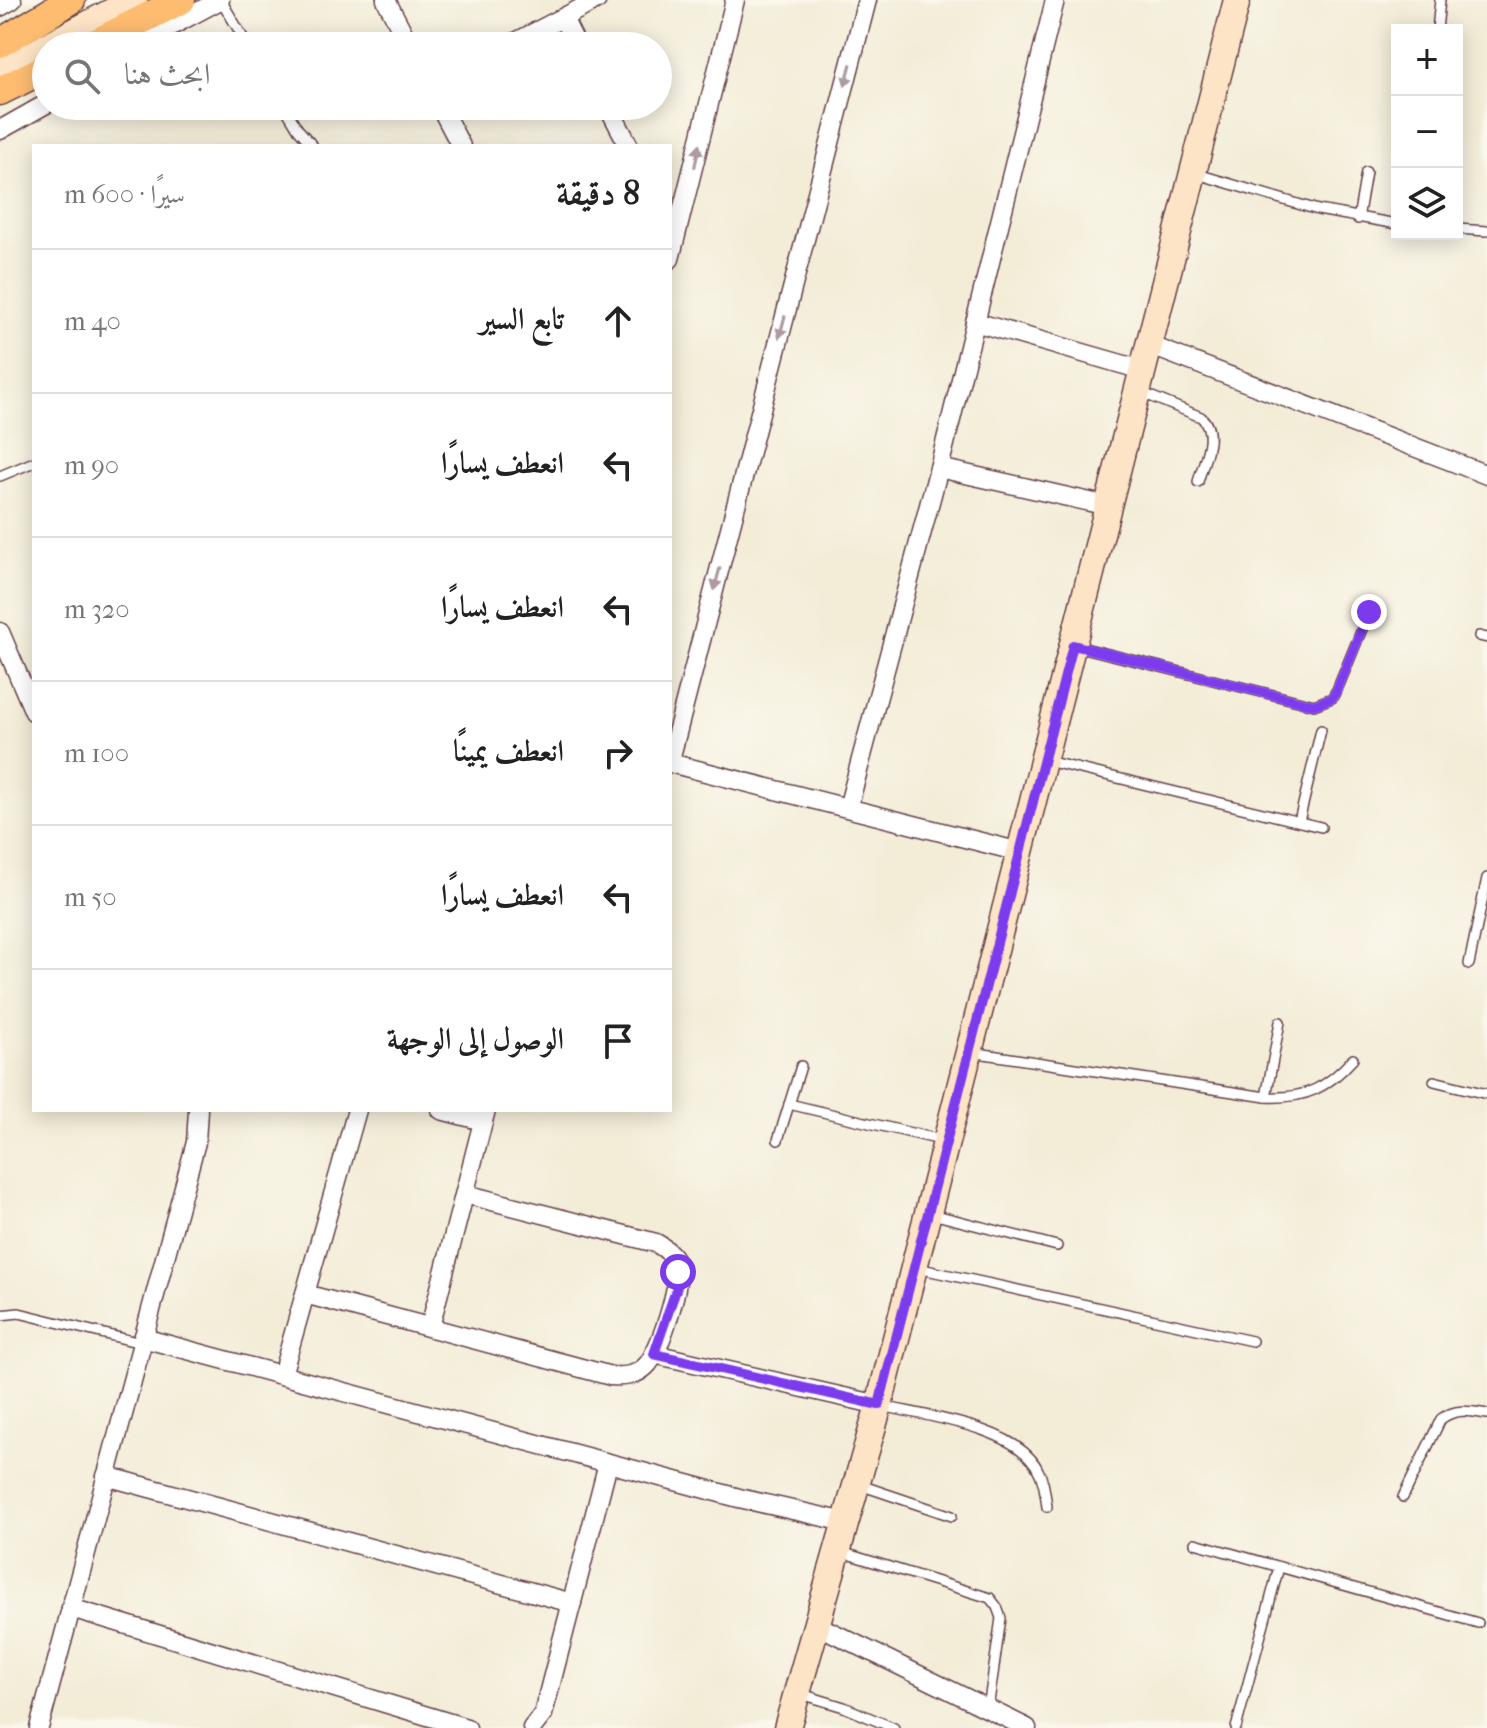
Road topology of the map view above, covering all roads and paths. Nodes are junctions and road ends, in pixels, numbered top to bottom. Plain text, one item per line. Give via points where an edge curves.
1 (12, 0) edge
2 (71, 0) edge
3 (134, 0) edge
4 (181, 0) edge
5 (221, 0) edge
6 (386, 0) edge
7 (597, 0) edge
8 (735, 0) edge
9 (867, 0) edge
10 (1055, 0) edge
11 (1237, 0) edge
12 (1440, 0) edge
13 (0, 7) edge
14 (563, 18) junction
15 (1438, 24) edge
16 (73, 32) edge
17 (118, 32) edge
18 (160, 32) edge
19 (240, 32) edge
20 (403, 32) edge
21 (536, 32) edge
22 (570, 32) edge
23 (1, 42) edge
24 (32, 54) edge
25 (0, 72) edge
26 (32, 75) edge
27 (0, 91) edge
28 (32, 112) edge
29 (293, 120) edge
30 (447, 120) edge
31 (615, 120) edge
32 (0, 130) edge
33 (311, 144) edge
34 (460, 144) edge
35 (628, 144) edge
36 (1366, 172) dead end
37 (1194, 173) junction
38 (677, 208) edge
39 (1358, 219) junction
40 (1391, 223) edge
41 (1463, 229) edge
42 (1487, 231) edge
43 (672, 244) edge
44 (975, 322) junction
45 (1143, 369) junction
46 (32, 463) edge
47 (939, 468) junction
48 (1487, 475) edge
49 (0, 476) edge
50 (1198, 482) dead end
51 (1108, 506) junction
52 (1369, 612) dead end
53 (0, 632) edge
54 (1073, 645) junction
55 (32, 707) edge
56 (1321, 730) dead end
57 (672, 754) edge
58 (1044, 760) junction
59 (672, 763) edge
60 (848, 808) junction
61 (1299, 821) junction
62 (1321, 827) dead end
63 (1020, 852) junction
64 (1487, 878) edge
65 (1469, 964) dead end
66 (1280, 1022) dead end
67 (968, 1052) junction
68 (1353, 1059) dead end
69 (801, 1066) dead end
70 (1434, 1081) dead end
71 (1487, 1094) edge
72 (1266, 1097) junction
73 (789, 1104) junction
74 (198, 1112) edge
75 (356, 1112) edge
76 (456, 1112) edge
77 (485, 1116) edge
78 (778, 1140) dead end
79 (945, 1141) junction
80 (465, 1194) junction
81 (927, 1213) junction
82 (1057, 1246) dead end
83 (913, 1267) junction
84 (305, 1294) junction
85 (0, 1315) edge
86 (430, 1327) junction
87 (142, 1341) junction
88 (1252, 1341) dead end
89 (654, 1354) junction
90 (282, 1375) junction
91 (879, 1405) junction
92 (1487, 1414) edge
93 (608, 1463) junction
94 (106, 1476) junction
95 (857, 1484) junction
96 (1403, 1497) dead end
97 (1047, 1507) dead end
98 (952, 1516) dead end
99 (846, 1522) junction
100 (1195, 1543) dead end
101 (838, 1551) junction
102 (1279, 1567) junction
103 (572, 1603) junction
104 (71, 1608) junction
105 (1478, 1623) dead end
106 (817, 1625) junction
107 (798, 1693) junction
108 (988, 1709) junction
109 (39, 1728) edge
110 (467, 1728) edge
111 (532, 1728) edge
112 (787, 1728) edge
113 (894, 1728) edge
114 (1027, 1728) edge
115 (1236, 1728) edge

1 - 13 street
2 - 23 main road
3 - 16 main road
4 - 17 main road
5 - 18 street
5 - 19 lane
6 - 20 street
7 - 14 street
38 -> 8 street
9 -> 57 street
10 - 44 street
11 - 37 main road
12 - 15 lane
14 - 21 street
14 - 22 street
24 - 25 main road
26 - 27 main road
28 - 32 street
29 - 33 lane
30 - 34 street
31 - 35 street
36 - 39 lane
37 - 39 lane
37 - 45 main road
38 - 43 street
39 - 40 lane
41 - 42 lane
44 - 45 street
44 - 47 street
45 - 48 street
45 - 50 lane via 1208,423 1211,435
45 - 51 main road
46 - 49 lane
47 - 51 street
47 - 60 street
51 - 54 main road
52 - 54 lane via 1337,690 1314,705
53 - 55 street
54 - 58 main road
56 - 61 lane
58 - 61 lane
58 - 63 main road
59 - 60 street
60 - 63 street
61 - 62 lane
63 - 67 main road
64 - 65 lane
66 - 72 lane
67 - 72 lane
67 - 79 main road
68 - 72 lane via 1313,1092
69 - 73 lane
70 - 71 lane
73 - 78 lane
73 - 79 lane
74 - 87 street via 196,1142
75 - 84 street
76 - 77 street
77 - 80 street
79 - 81 main road
80 - 86 street
80 - 89 street via 656,1243 669,1252 678,1279
81 - 82 lane
81 - 83 main road
83 - 88 lane
83 - 91 main road
84 - 86 street
84 - 90 street
85 - 87 lane via 19,1313
86 - 89 street via 619,1377 644,1368
87 - 90 street
87 - 94 street
89 - 91 street
90 - 93 street
91 - 95 main road
91 - 97 lane via 1018,1446 1035,1463
92 - 96 lane via 1459,1410 1441,1419
93 - 99 street
93 - 103 street
94 - 103 street
94 - 104 street
95 - 98 lane
95 - 99 main road
99 - 101 main road
100 - 102 lane
101 - 106 main road
101 - 108 lane via 990,1598 1001,1618
102 - 105 lane
102 - 115 lane
103 - 111 street via 543,1714
104 - 109 street
104 - 110 street
106 - 107 main road
106 - 108 street
107 - 112 main road
107 - 113 lane
108 - 114 street

